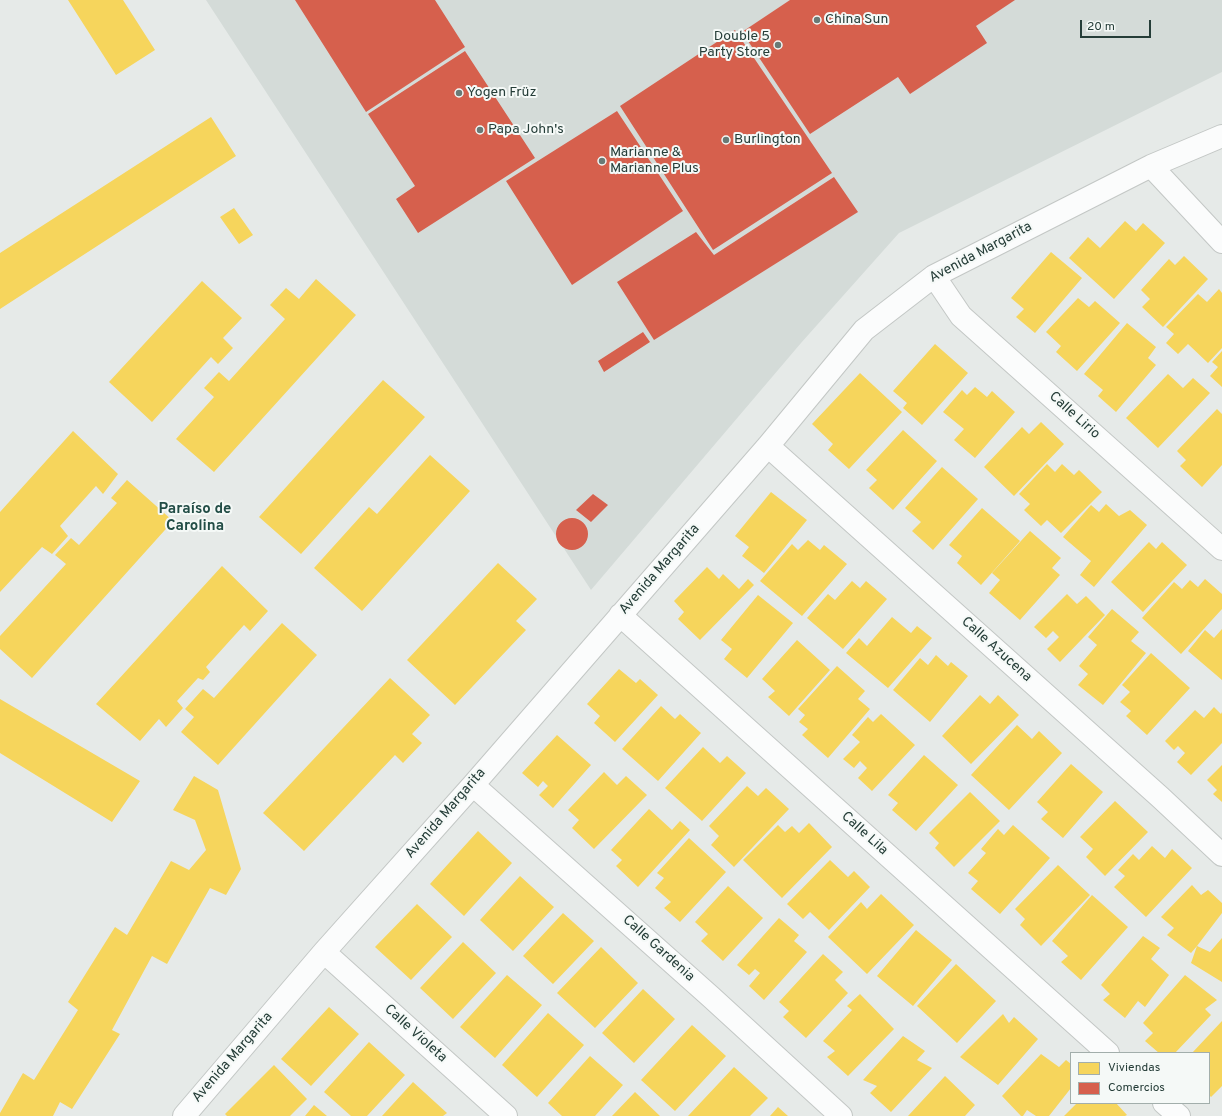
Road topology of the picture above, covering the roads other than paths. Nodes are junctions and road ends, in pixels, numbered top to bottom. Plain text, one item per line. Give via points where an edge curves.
1 (1222, 136) edge
2 (1151, 166) junction
3 (1222, 242) edge
4 (934, 276) junction
5 (768, 446) junction
6 (1222, 549) edge
7 (620, 615) junction
8 (473, 785) junction
9 (1222, 856) edge
10 (324, 952) junction
11 (1107, 1052) edge
12 (1165, 1104) edge
13 (184, 1116) edge
14 (506, 1116) edge
15 (841, 1116) edge
16 (1178, 1116) edge

1 - 2 street, Avenida Margarita
2 - 3 street
2 - 4 street, Avenida Margarita
4 - 5 street, Avenida Margarita via 864,330
4 - 6 street, Calle Lirio via 961,316
5 - 7 street, Avenida Margarita
5 - 9 street, Calle Azucena via 1160,797
7 - 8 street, Avenida Margarita
7 - 11 street, Calle Lila
8 - 10 street, Avenida Margarita
8 - 15 street, Calle Gardenia
10 - 13 street, Avenida Margarita
10 - 14 street, Calle Violeta
12 - 16 street

